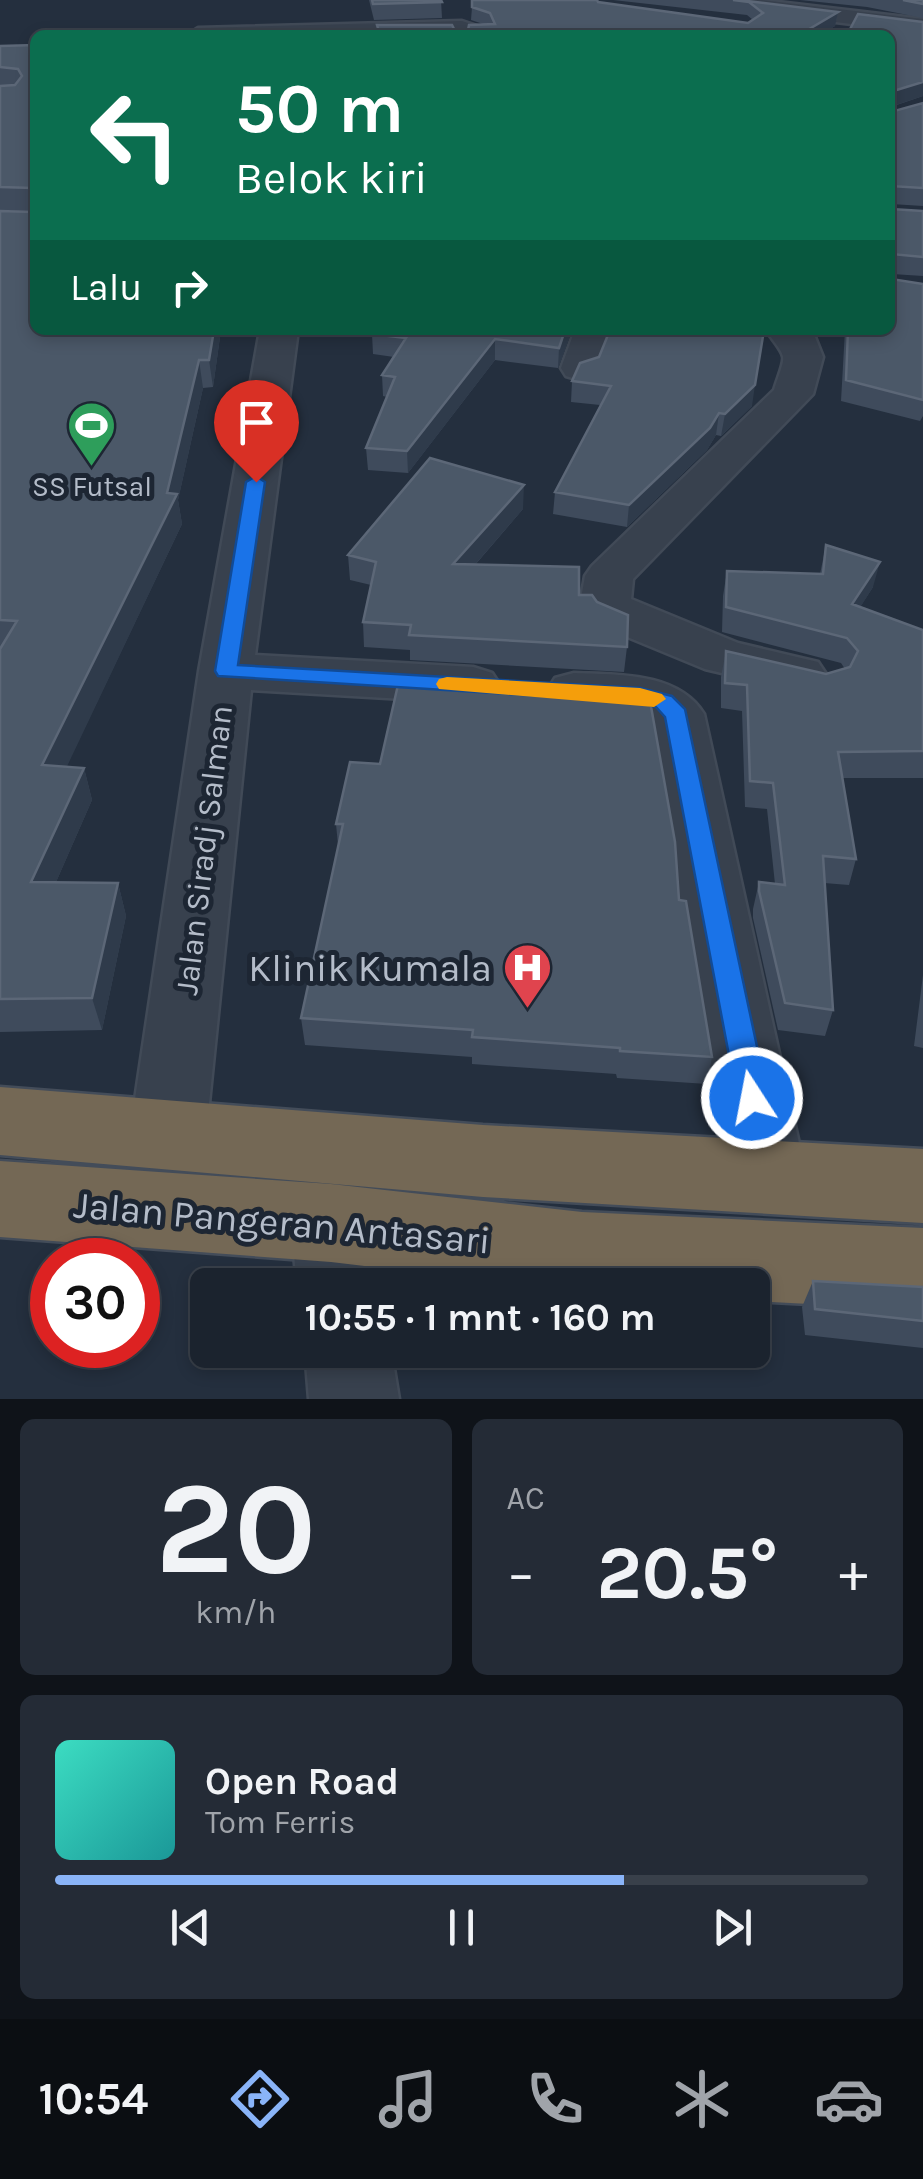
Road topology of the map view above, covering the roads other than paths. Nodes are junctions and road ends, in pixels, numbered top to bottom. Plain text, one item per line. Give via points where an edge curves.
1 (301, 0) edge
2 (715, 0) edge
3 (922, 26) edge
4 (300, 30) edge
5 (381, 30) edge
6 (467, 30) edge
7 (780, 30) edge
8 (895, 42) edge
9 (278, 335) edge
10 (592, 335) edge
11 (792, 335) edge
12 (580, 368) edge
13 (226, 671) junction
14 (821, 678) edge
15 (0, 1121) edge
16 (168, 1133) junction
17 (767, 1174) junction
18 (923, 1186) edge
19 (0, 1199) edge
20 (335, 1254) edge
21 (923, 1269) edge
22 (350, 1368) edge
23 (354, 1399) edge

1 - 4 street
2 - 3 street
2 - 7 street via 691,18
3 - 8 street
5 - 6 street
9 - 13 street, Jalan Siradj Salman
10 - 12 street
11 - 14 street via 804,356 792,394 609,576 606,599 614,613 724,657
13 - 16 street, Jalan Siradj Salman
13 - 17 street via 640,695 664,702 676,714
15 - 16 highway
16 - 17 highway via 484,1161
17 - 18 highway
19 - 20 highway, Jalan Pangeran Antasari
20 - 21 highway, Jalan Pangeran Antasari via 582,1252
22 - 23 street

